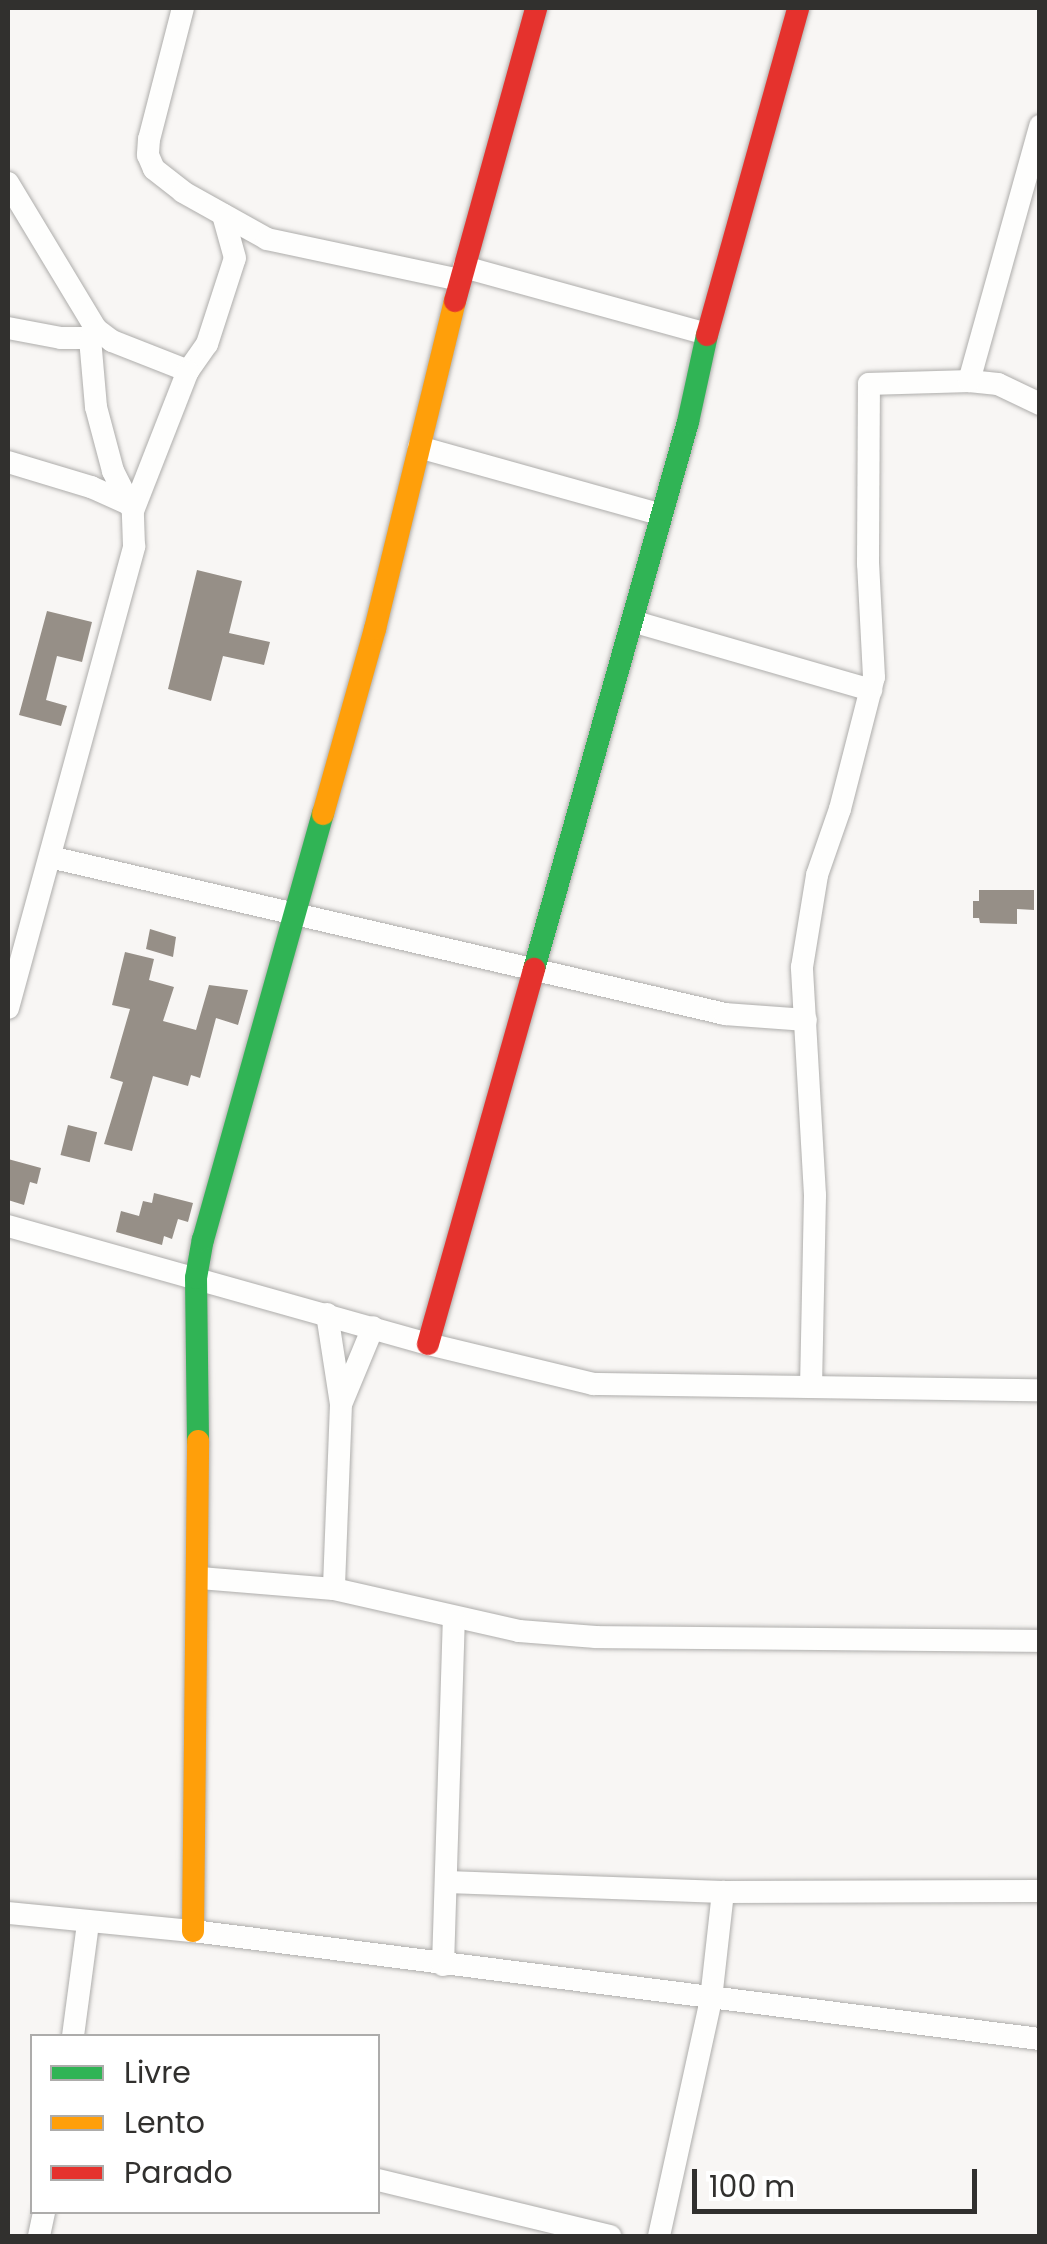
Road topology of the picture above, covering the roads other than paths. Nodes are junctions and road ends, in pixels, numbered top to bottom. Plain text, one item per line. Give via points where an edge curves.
1 (183, 8) edge
2 (536, 8) edge
3 (798, 8) edge
4 (1040, 126) edge
5 (8, 182) edge
6 (223, 216) junction
7 (267, 239) junction
8 (235, 258) junction
9 (462, 273) junction
10 (8, 328) edge
11 (93, 333) junction
12 (707, 334) junction
13 (61, 338) junction
14 (188, 371) junction
15 (92, 372) junction
16 (969, 380) junction
17 (1040, 404) edge
18 (420, 447) junction
19 (8, 462) edge
20 (131, 508) junction
21 (662, 514) junction
22 (632, 621) junction
23 (872, 690) junction
24 (50, 857) junction
25 (296, 918) junction
26 (13, 967) edge
27 (533, 971) junction
28 (8, 1008) edge
29 (806, 1020) junction
30 (8, 1226) edge
31 (196, 1278) junction
32 (327, 1314) junction
33 (374, 1327) junction
34 (428, 1344) junction
35 (811, 1386) junction
36 (1040, 1390) edge
37 (342, 1404) junction
38 (200, 1578) junction
39 (334, 1588) junction
40 (454, 1618) junction
41 (1040, 1642) edge
42 (447, 1882) junction
43 (1040, 1891) edge
44 (723, 1892) junction
45 (8, 1913) edge
46 (88, 1923) junction
47 (194, 1931) junction
48 (443, 1966) junction
49 (711, 1998) junction
50 (73, 2034) edge
51 (1040, 2039) edge
52 (380, 2180) edge
53 (610, 2236) edge
54 (659, 2236) edge

1 - 6 street via 148,155 154,169
2 - 9 street
3 - 12 street
4 - 16 street
5 - 11 street
6 - 7 street
6 - 8 street
7 - 8 street
7 - 9 street
8 - 14 street via 208,344
9 - 12 street
9 - 18 street
10 - 13 street
11 - 13 street
11 - 14 street
11 - 15 street
12 - 21 street
13 - 15 street
14 - 20 street
15 - 20 street via 103,440
16 - 17 street via 998,384
16 - 23 street via 869,384
18 - 21 street
18 - 25 street
19 - 20 street via 91,487
20 - 24 street via 134,546
21 - 22 street
22 - 23 street
22 - 27 street
23 - 29 street via 806,926
24 - 25 street
24 - 26 street
25 - 27 street
25 - 31 street
26 - 28 street
27 - 29 street via 725,1014
27 - 34 street
29 - 35 street via 815,1195
30 - 31 street
31 - 32 street
31 - 38 street
32 - 33 street
32 - 37 street
33 - 34 street
33 - 37 street
34 - 35 street via 594,1384
35 - 36 street
37 - 39 street
38 - 39 street
38 - 47 street
39 - 40 street
40 - 41 street via 596,1638
40 - 42 street
42 - 44 street
42 - 48 street
43 - 44 street
44 - 49 street
45 - 46 street
46 - 47 street
46 - 50 street
47 - 48 street
48 - 49 street
49 - 51 street
49 - 54 street
52 - 53 street

